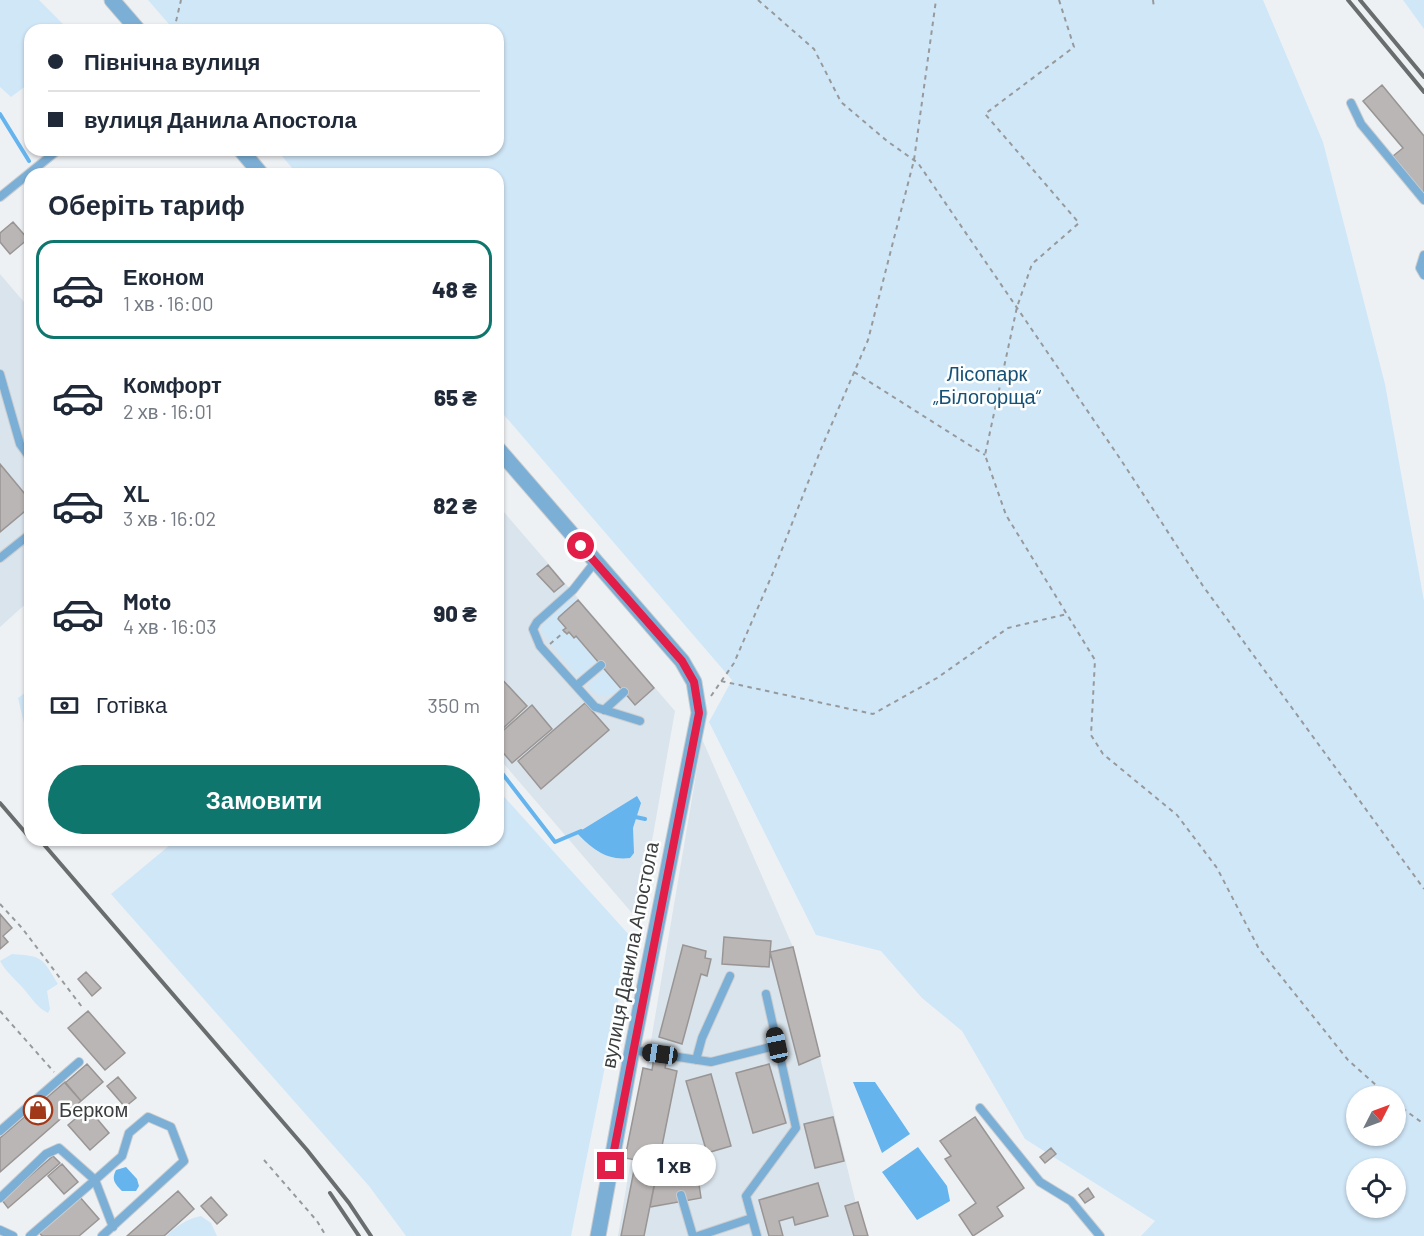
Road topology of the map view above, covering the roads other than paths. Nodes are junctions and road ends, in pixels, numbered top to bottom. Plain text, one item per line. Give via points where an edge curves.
1 (112, 0) edge
2 (133, 24) edge
3 (1351, 103) dead end
4 (51, 156) edge
5 (246, 156) edge
6 (36, 168) edge
7 (256, 168) edge
8 (24, 178) edge
9 (0, 197) edge
10 (1424, 200) edge
11 (1424, 255) edge
12 (1424, 275) edge
13 (0, 374) edge
14 (24, 450) edge
15 (504, 456) edge
16 (24, 539) edge
17 (0, 558) edge
18 (595, 562) junction
19 (601, 665) dead end
20 (576, 686) junction
21 (624, 692) dead end
22 (604, 710) junction
23 (640, 721) dead end
24 (730, 976) dead end
25 (766, 994) dead end
26 (777, 1045) junction
27 (632, 1050) junction
28 (696, 1060) junction
29 (79, 1062) dead end
30 (980, 1108) dead end
31 (0, 1131) edge
32 (95, 1180) junction
33 (681, 1196) dead end
34 (0, 1198) edge
35 (752, 1218) junction
36 (112, 1227) junction
37 (0, 1230) edge
38 (13, 1236) edge
39 (30, 1236) edge
40 (102, 1236) edge
41 (598, 1236) edge
42 (696, 1236) edge
43 (757, 1236) edge
44 (1100, 1236) edge

1 - 2 street
3 - 10 lane via 1361,124
4 - 6 lane
5 - 7 street
8 - 9 lane
11 - 12 lane via 1420,268
13 - 14 lane
15 - 18 street
16 - 17 lane
18 - 20 lane via 533,629 544,650
18 - 27 street, вулиця Данила Апостола via 682,661 694,682 699,713
19 - 20 lane
20 - 22 lane via 595,707
21 - 22 lane
22 - 23 lane
24 - 28 lane
25 - 26 lane
26 - 28 lane via 711,1062
26 - 35 lane via 796,1128 746,1196
27 - 28 lane
27 - 41 street, вулиця Данила Апостола
29 - 31 lane
30 - 44 lane via 1040,1182 1071,1201
32 - 34 lane via 59,1148 46,1154
32 - 36 lane
32 - 36 lane via 122,1156 129,1132 148,1117 171,1127 184,1161
32 - 39 lane
33 - 42 lane
35 - 42 lane
35 - 43 lane
36 - 40 lane
37 - 38 lane

